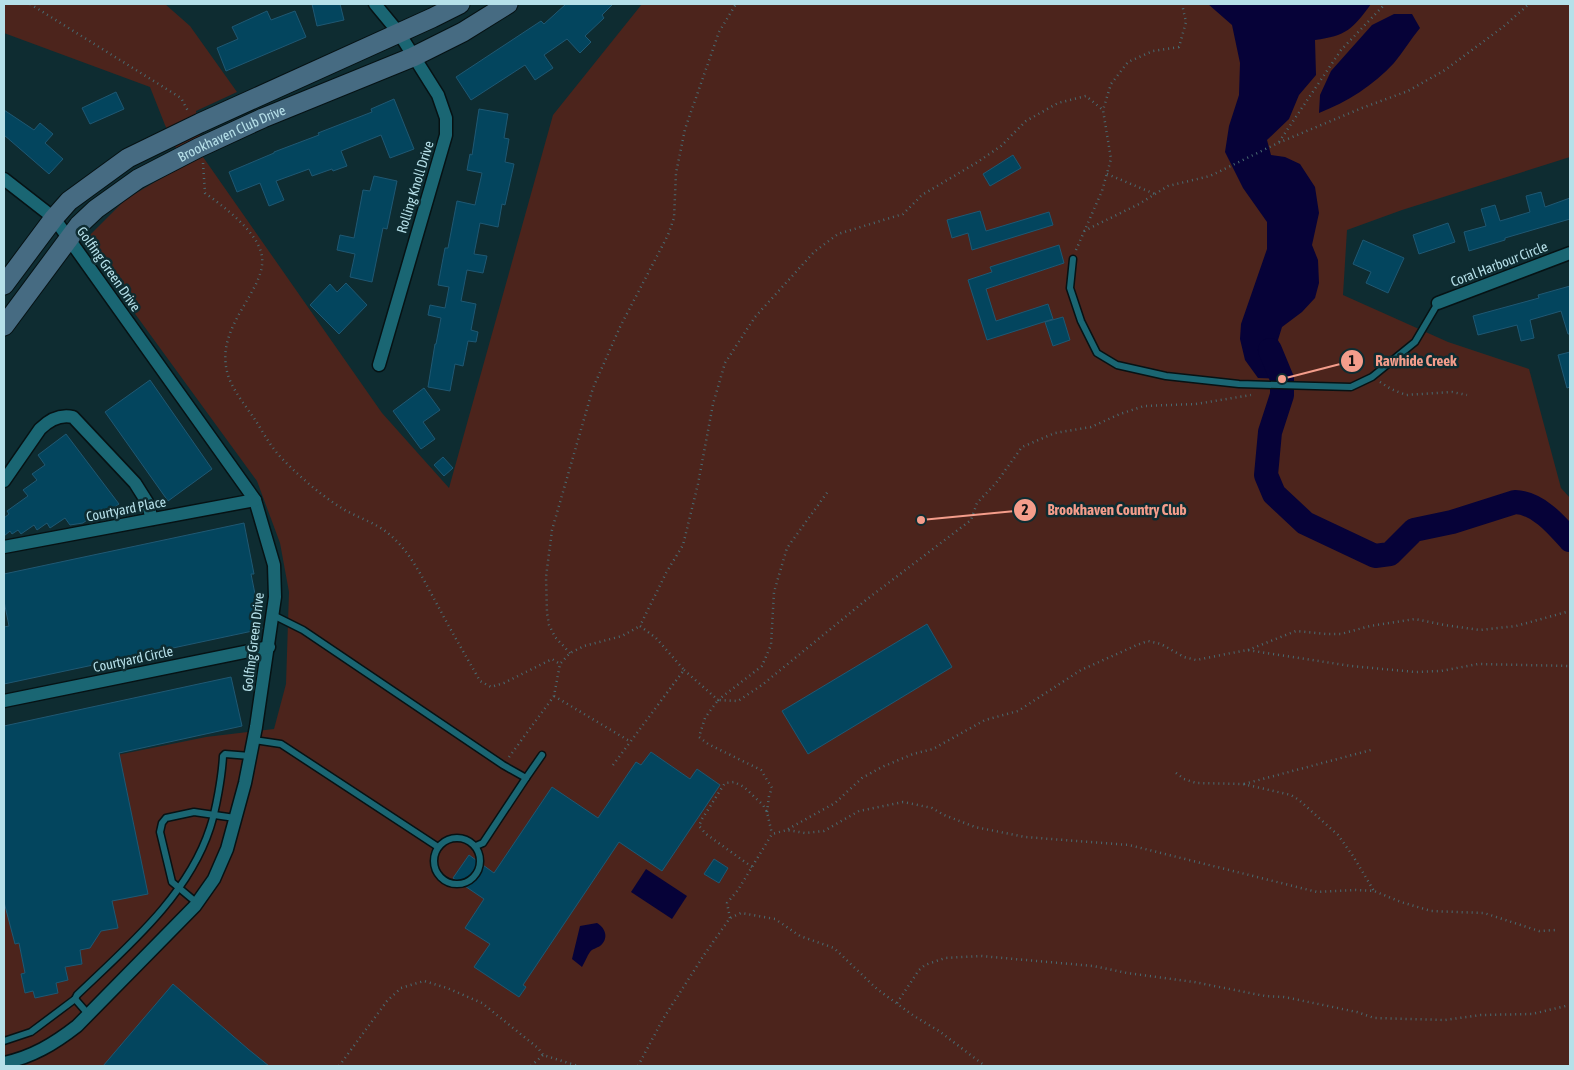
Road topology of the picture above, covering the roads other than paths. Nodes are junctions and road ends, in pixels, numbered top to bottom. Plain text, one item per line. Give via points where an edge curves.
1 (374, 4) edge
2 (460, 4) edge
3 (508, 4) edge
4 (399, 33) junction
5 (413, 57) junction
6 (4, 179) edge
7 (54, 218) junction
8 (70, 238) junction
9 (1570, 253) edge
10 (1073, 259) road end
11 (4, 286) edge
12 (1438, 303) joint
13 (4, 326) edge
14 (379, 365) dead end
15 (4, 481) edge
16 (254, 500) junction
17 (152, 519) junction
18 (4, 547) edge
19 (273, 615) junction
20 (269, 647) junction
21 (4, 701) edge
22 (254, 740) junction
23 (542, 755) dead end
24 (250, 756) junction
25 (526, 778) junction
26 (213, 814) junction
27 (235, 818) junction
28 (438, 846) junction
29 (476, 846) junction
30 (179, 888) junction
31 (197, 903) junction
32 (75, 999) junction
33 (89, 1015) junction
34 (4, 1041) edge
35 (4, 1063) edge

1 - 4 street, Rolling Knoll Drive
2 - 4 main road, Brookhaven Club Drive
3 - 5 main road, Brookhaven Club Drive via 463,32
4 - 5 street, Rolling Knoll Drive
4 - 7 main road, Brookhaven Club Drive via 128,158 69,202
5 - 8 main road, Brookhaven Club Drive via 263,118 138,179 96,209
5 - 14 street, Rolling Knoll Drive via 438,95 446,118 446,135
6 - 7 street, Golfing Green Drive
7 - 8 street, Golfing Green Drive
7 - 11 main road, Brookhaven Club Drive
8 - 13 main road, Brookhaven Club Drive
8 - 16 street, Golfing Green Drive
9 - 12 street, Coral Harbour Circle
10 - 12 lane via 1070,288 1081,321 1097,353 1117,364 1166,376 1240,384 1351,387 1372,377 1415,342
15 - 17 street via 40,429 47,422 66,415 73,417 139,488
16 - 17 street, Courtyard Place
16 - 19 street, Golfing Green Drive via 274,565
17 - 18 street, Courtyard Place
19 - 20 street, Golfing Green Drive
19 - 25 lane via 303,630
20 - 21 street, Courtyard Circle
20 - 22 street, Golfing Green Drive
22 - 24 street, Golfing Green Drive
22 - 28 lane via 282,744
23 - 25 lane
24 - 26 lane via 223,756
24 - 27 street, Golfing Green Drive
25 - 29 lane via 483,843
26 - 27 lane
26 - 30 lane via 206,839
26 - 30 lane via 194,812 166,818 162,823 160,832 172,882
27 - 31 street, Golfing Green Drive via 228,849 218,872
28 - 29 lane via 457,837
28 - 29 lane via 433,862 435,870 446,881 462,884 479,868
30 - 31 lane
30 - 32 lane
31 - 33 street, Golfing Green Drive
32 - 33 lane
32 - 34 lane via 31,1032
33 - 35 street, Golfing Green Drive via 39,1052

